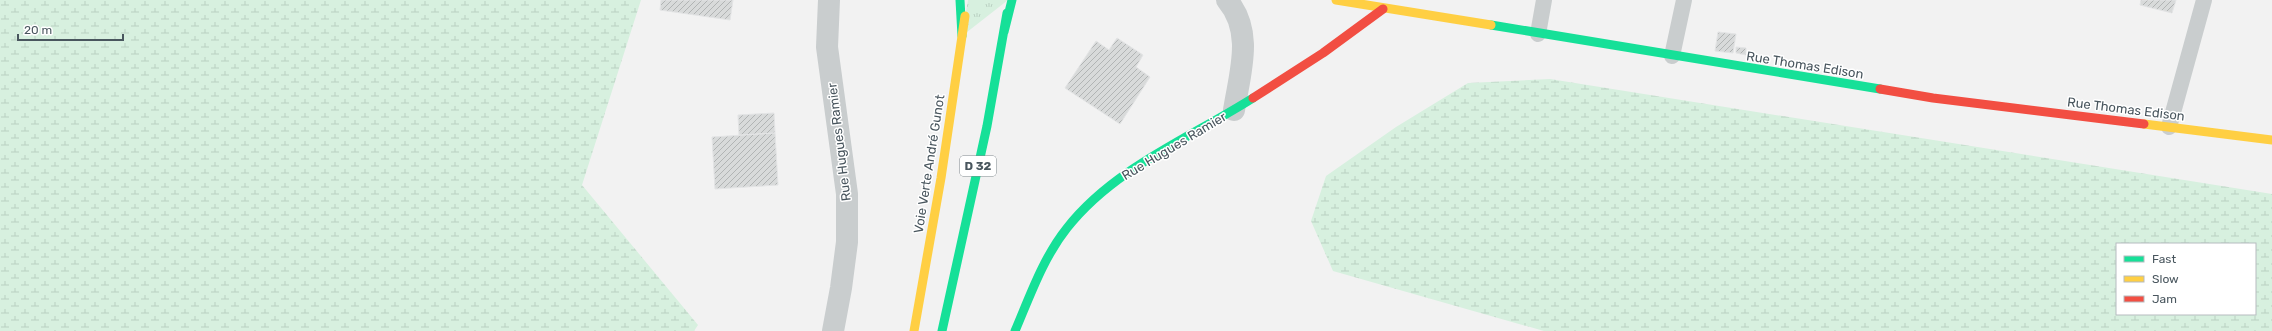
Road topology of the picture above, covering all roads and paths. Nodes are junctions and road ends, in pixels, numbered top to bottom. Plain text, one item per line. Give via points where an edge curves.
1 (829, 0) edge
2 (960, 0) edge
3 (968, 0) edge
4 (1009, 0) edge
5 (1012, 0) edge
6 (1226, 0) edge
7 (1336, 0) edge
8 (1544, 0) edge
9 (1684, 0) edge
10 (2204, 0) edge
11 (1384, 8) junction
12 (1004, 32) junction
13 (1538, 34) junction
14 (962, 36) junction
15 (1672, 56) junction
16 (1234, 110) junction
17 (2170, 127) junction
18 (2272, 140) edge
19 (832, 331) edge
20 (914, 331) edge
21 (942, 331) edge
22 (1015, 331) edge

1 - 19 street, Rue Hugues Ramier via 827,46 847,194 847,242
2 - 14 main road
3 - 14 main road, Voie Verte André Gunot / D 32
4 - 12 main road, D 32
5 - 12 main road
6 - 16 street via 1235,10 1244,41
7 - 11 main road, Rue Thomas Edison
8 - 13 lane
9 - 15 lane
10 - 17 lane
11 - 13 main road, Rue Thomas Edison
11 - 16 main road, Rue Hugues Ramier via 1302,69
12 - 21 main road, D 32 via 987,126
13 - 15 main road, Rue Thomas Edison
14 - 20 main road, Voie Verte André Gunot / D 32
15 - 17 main road, Rue Thomas Edison via 1933,98
16 - 22 main road, Rue Hugues Ramier via 1118,178 1089,204 1066,229 1056,246
17 - 18 main road, Rue Thomas Edison

